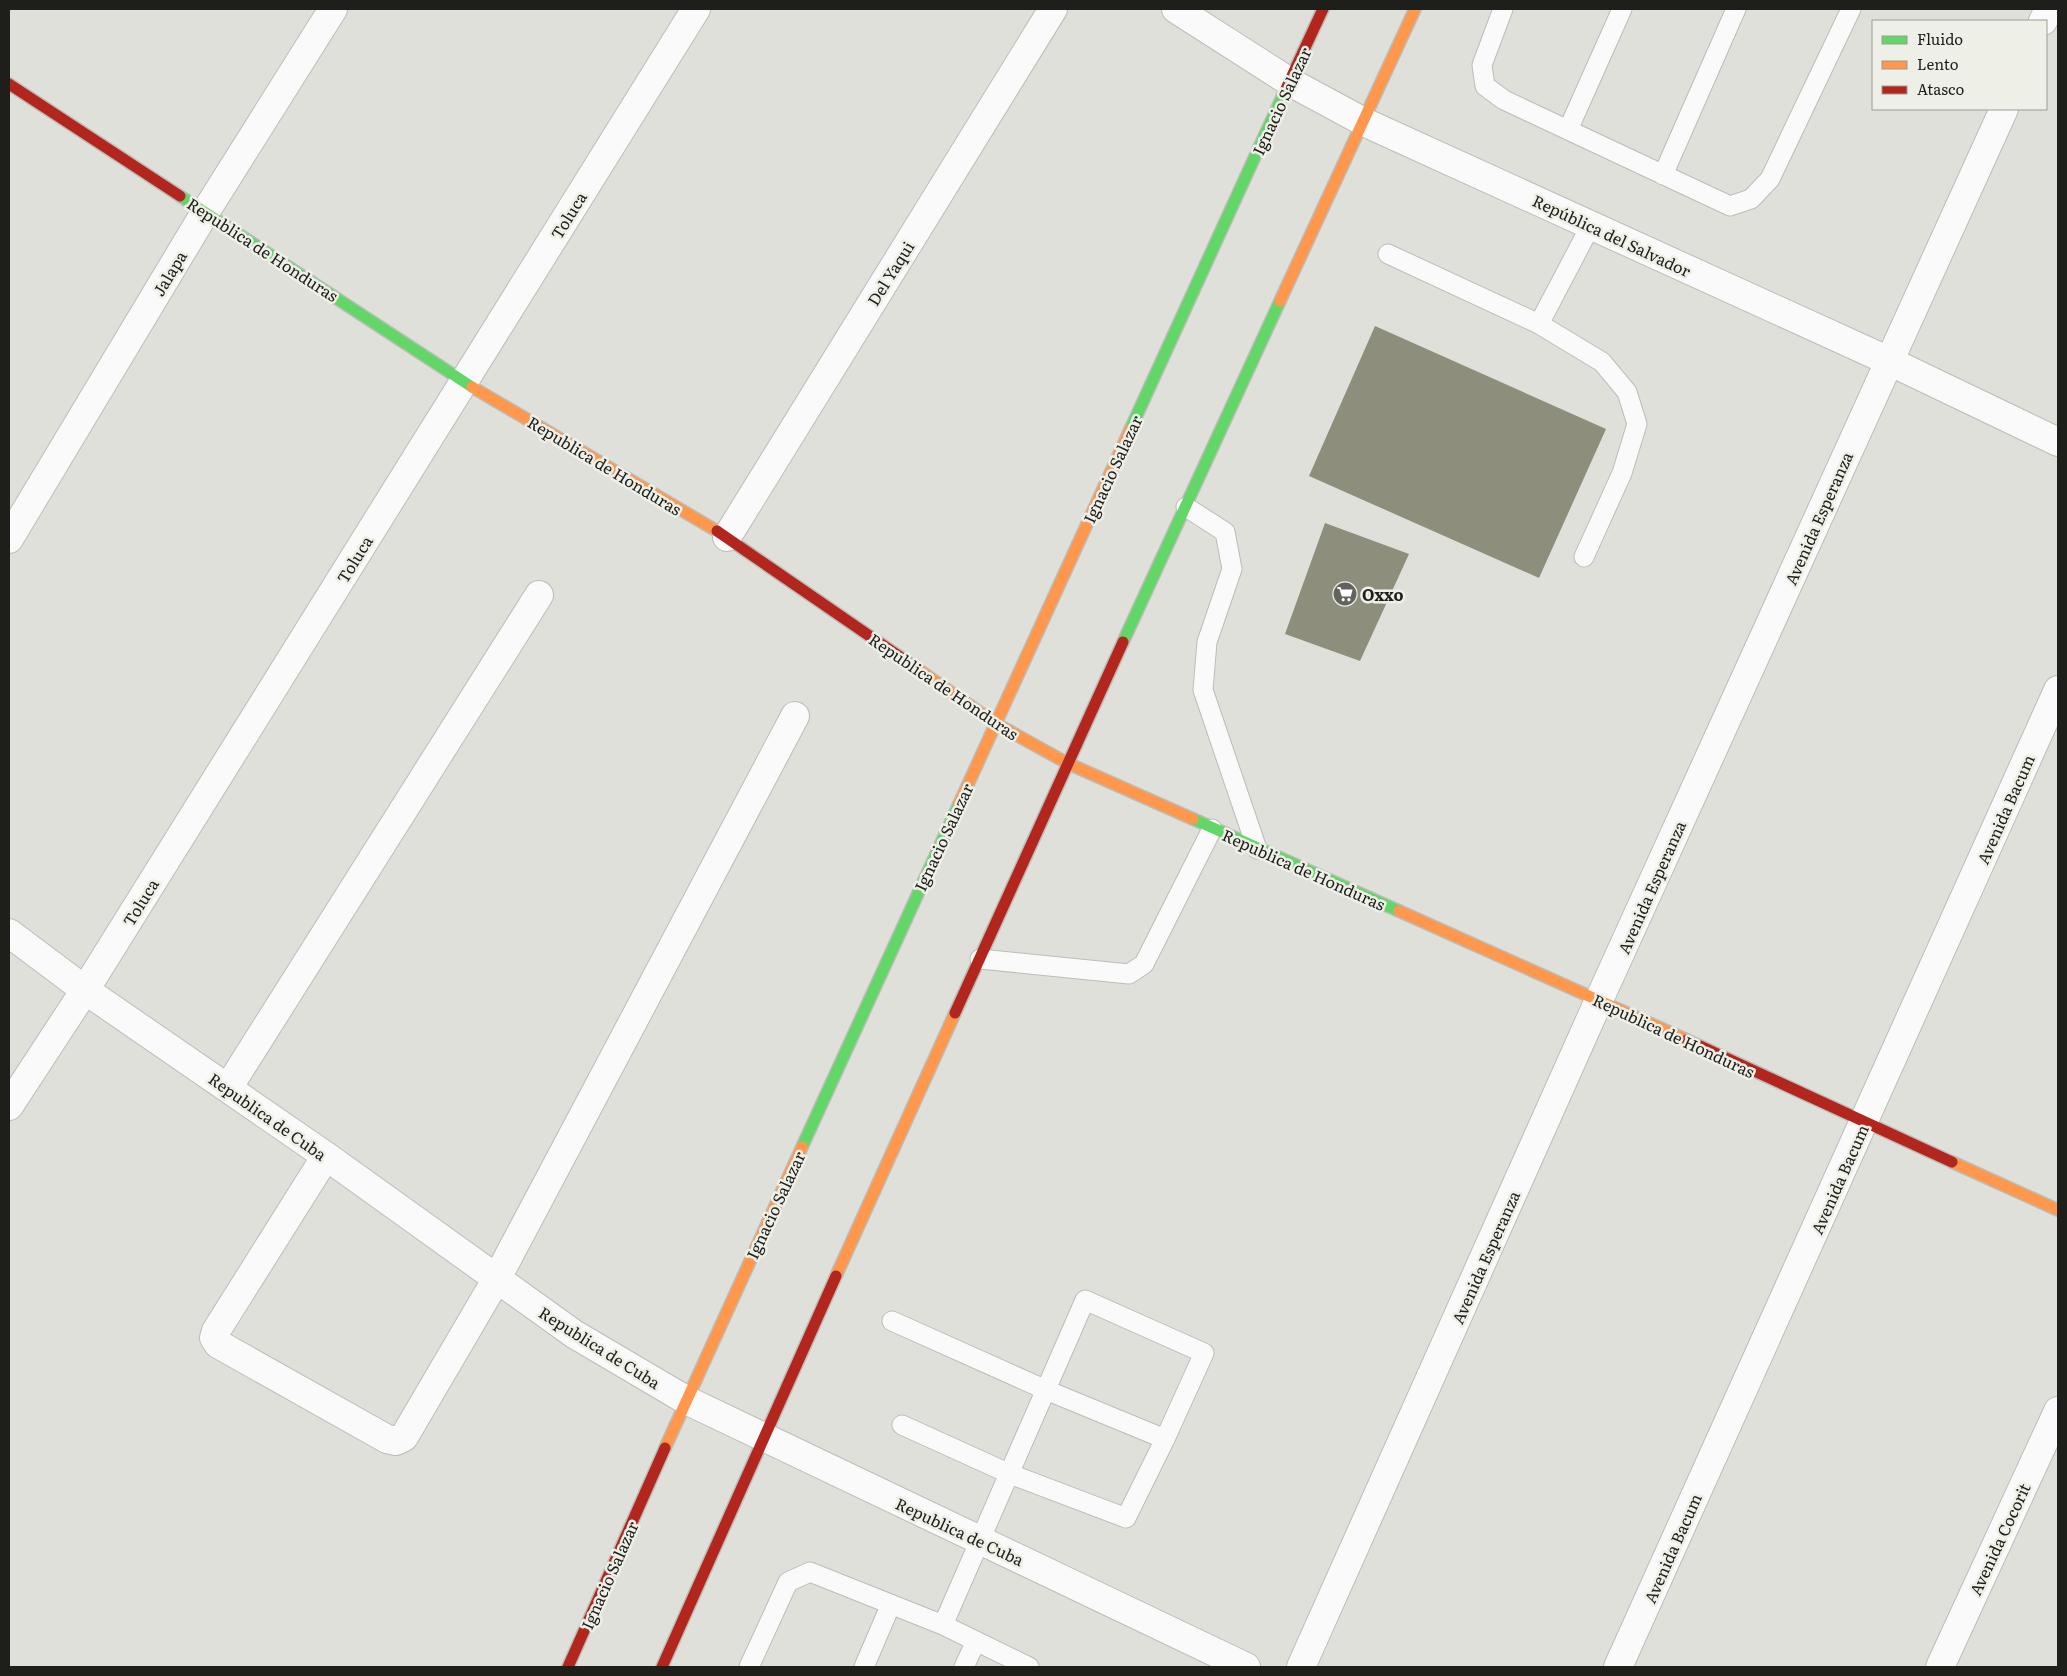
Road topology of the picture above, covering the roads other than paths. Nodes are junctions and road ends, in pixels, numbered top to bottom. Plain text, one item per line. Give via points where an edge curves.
1 (333, 9) edge
2 (696, 9) edge
3 (1053, 9) edge
4 (1176, 9) edge
5 (1323, 9) edge
6 (1415, 9) edge
7 (1503, 9) edge
8 (1622, 9) edge
9 (1736, 9) edge
10 (1851, 9) edge
11 (1290, 82) junction
12 (9, 84) edge
13 (2004, 110) edge
14 (1364, 122) junction
15 (1568, 130) junction
16 (1663, 175) junction
17 (206, 211) junction
18 (1591, 225) junction
19 (1388, 254) dead end
20 (1539, 324) junction
21 (1889, 362) junction
22 (464, 382) junction
23 (2058, 442) edge
24 (1186, 507) junction
25 (727, 537) junction
26 (9, 539) edge
27 (1584, 557) dead end
28 (539, 595) dead end
29 (2058, 690) edge
30 (795, 716) dead end
31 (995, 723) junction
32 (1066, 763) junction
33 (1212, 829) junction
34 (1257, 848) junction
35 (9, 933) edge
36 (980, 959) junction
37 (85, 990) junction
38 (1599, 1000) junction
39 (228, 1088) junction
40 (9, 1106) edge
41 (1864, 1123) junction
42 (326, 1156) junction
43 (2058, 1210) edge
44 (496, 1280) junction
45 (892, 1321) dead end
46 (1046, 1390) junction
47 (686, 1400) junction
48 (2058, 1411) edge
49 (902, 1425) dead end
50 (762, 1438) junction
51 (1165, 1439) junction
52 (1010, 1474) junction
53 (981, 1541) junction
54 (891, 1604) junction
55 (943, 1624) junction
56 (976, 1641) junction
57 (568, 1667) edge
58 (662, 1667) edge
59 (749, 1667) edge
60 (864, 1667) edge
61 (964, 1667) edge
62 (1030, 1667) edge
63 (1246, 1667) edge
64 (1301, 1667) edge
65 (1618, 1667) edge
66 (1940, 1667) edge

1 - 17 street, Jalapa
2 - 22 street, Toluca
3 - 25 street, Del Yaqui
4 - 11 street, República del Salvador
5 - 11 main road, Ignacio Salazar
6 - 14 main road
7 - 15 lane via 1482,65 1485,86 1504,100
8 - 15 lane
9 - 16 lane
10 - 16 lane via 1770,179 1751,199 1730,206
11 - 14 street, República del Salvador
11 - 31 main road, Ignacio Salazar
12 - 17 main road, Republica de Honduras
13 - 21 street, Avenida Esperanza
14 - 18 street, República del Salvador
14 - 24 main road
15 - 16 lane
17 - 22 main road, Republica de Honduras
17 - 26 street, Jalapa
18 - 20 lane
18 - 21 street, República del Salvador
19 - 20 lane
20 - 27 lane via 1602,362 1627,392 1637,424 1622,474
21 - 23 street, República del Salvador
21 - 38 street, Avenida Esperanza
22 - 25 main road, Republica de Honduras
22 - 37 street, Toluca
24 - 32 main road
24 - 34 lane via 1225,532 1232,569 1207,642 1203,690
25 - 31 main road, Republica de Honduras
28 - 39 street
29 - 41 street, Avenida Bacum
30 - 44 street
31 - 32 main road, Republica de Honduras
31 - 47 main road, Ignacio Salazar
32 - 33 main road, Republica de Honduras
32 - 36 main road
33 - 34 main road, Republica de Honduras
33 - 36 lane via 1144,964 1129,974
34 - 38 main road, Republica de Honduras
35 - 37 street, Republica de Cuba
36 - 50 main road
37 - 39 street, Republica de Cuba
37 - 40 street, Toluca
38 - 41 main road, Republica de Honduras
38 - 64 street, Avenida Esperanza
39 - 42 street, Republica de Cuba
41 - 43 main road, Republica de Honduras
41 - 65 street, Avenida Bacum
42 - 44 street, Republica de Cuba
42 - 44 street via 216,1330 214,1338 218,1344 387,1440 396,1441 404,1437
44 - 47 street, Republica de Cuba via 574,1334
45 - 46 lane
46 - 51 lane
46 - 51 lane via 1085,1300 1204,1353
46 - 52 lane
47 - 50 street, Republica de Cuba
47 - 57 main road, Ignacio Salazar
48 - 66 street, Avenida Cocorit
49 - 52 lane
50 - 53 street, Republica de Cuba
50 - 58 main road
51 - 52 lane via 1126,1518
52 - 53 lane
53 - 55 lane
53 - 63 street, Republica de Cuba
54 - 55 lane
54 - 59 lane via 810,1572 788,1582
54 - 60 lane
55 - 56 lane
56 - 61 lane
56 - 62 lane

